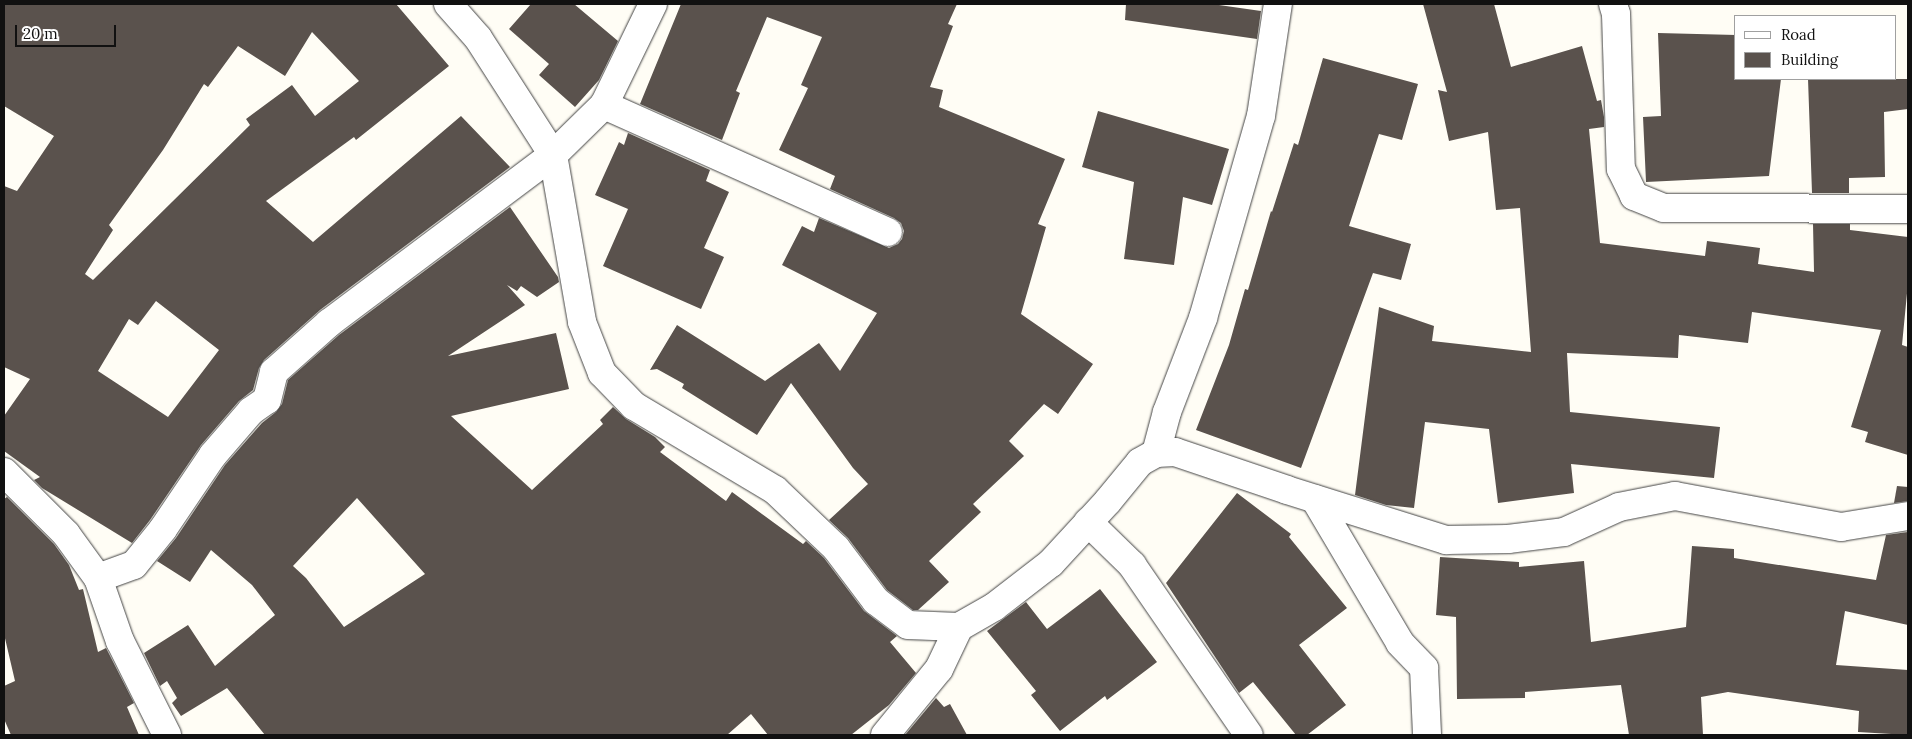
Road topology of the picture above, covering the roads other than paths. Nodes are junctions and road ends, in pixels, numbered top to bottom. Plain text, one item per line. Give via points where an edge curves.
1 (448, 4) edge
2 (653, 4) edge
3 (1278, 4) edge
4 (1613, 4) edge
5 (604, 105) junction
6 (553, 156) junction
7 (1908, 209) edge
8 (888, 232) dead end
9 (1156, 453) junction
10 (4, 472) edge
11 (1315, 499) junction
12 (1908, 516) edge
13 (1088, 522) junction
14 (98, 578) junction
15 (959, 627) junction
16 (167, 735) edge
17 (885, 735) edge
18 (1249, 735) edge
19 (1428, 735) edge

1 - 6 street via 478,38
2 - 5 street
3 - 9 street via 1261,116 1203,318 1167,412
4 - 7 street via 1616,14 1621,169 1634,196 1664,208
5 - 6 street
5 - 8 street
6 - 14 street via 329,323 274,372 267,400 251,411 214,455 134,565
6 - 15 street via 582,322 602,373 634,406 775,490 836,548 876,601 908,625
9 - 11 street via 1175,452
9 - 13 street via 1140,462
10 - 14 street via 66,534
11 - 12 street via 1446,540 1508,539 1564,532 1619,507 1675,496 1841,527
11 - 19 street via 1400,643 1424,668
13 - 15 street via 1051,563 994,607
13 - 18 street via 1132,565
14 - 16 street via 120,641
15 - 17 street via 939,669

